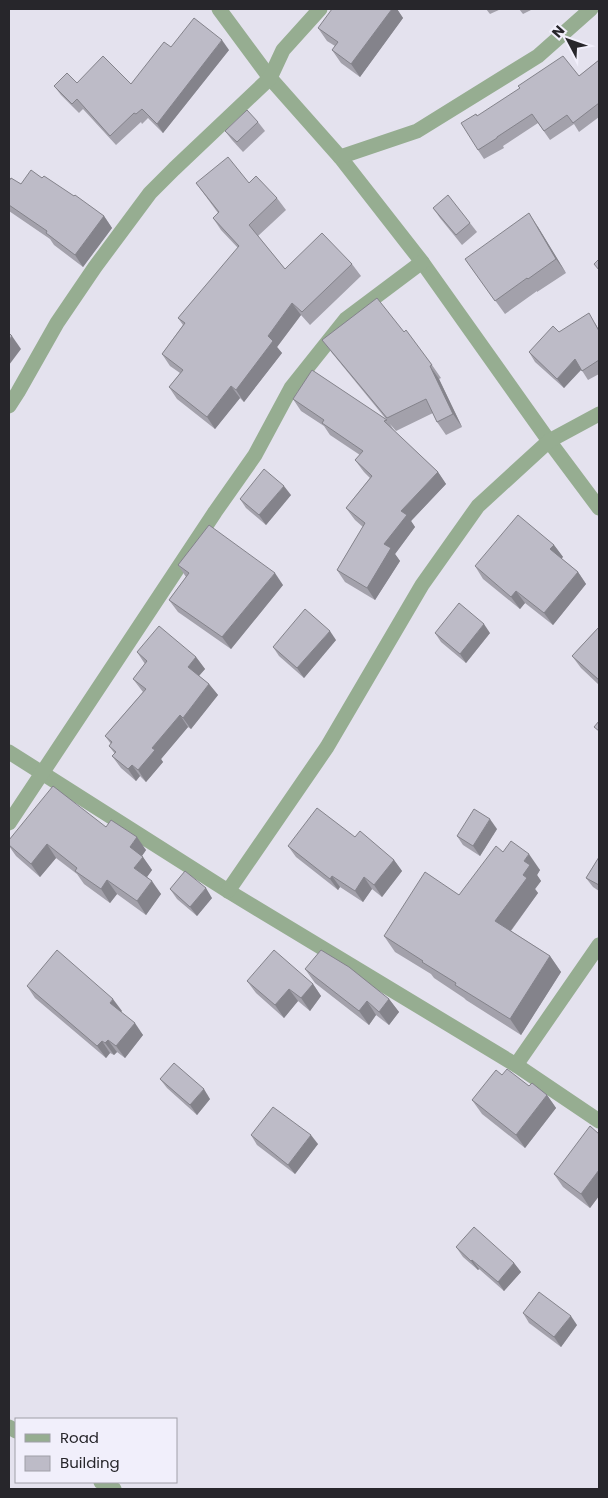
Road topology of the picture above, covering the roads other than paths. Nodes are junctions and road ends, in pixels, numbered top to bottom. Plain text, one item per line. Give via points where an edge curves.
1 (218, 9) edge
2 (320, 9) edge
3 (591, 9) edge
4 (270, 78) junction
5 (340, 157) junction
6 (422, 262) junction
7 (9, 406) edge
8 (599, 414) edge
9 (549, 441) junction
10 (599, 508) edge
11 (9, 752) edge
12 (42, 772) junction
13 (9, 823) edge
14 (228, 891) junction
15 (599, 945) edge
16 (516, 1065) junction
17 (599, 1121) edge
18 (103, 1483) edge
19 (114, 1489) edge

1 - 4 street
2 - 4 street via 283,50
3 - 5 street via 538,56 417,131
4 - 5 street
4 - 7 street via 150,193 57,323
5 - 6 street
6 - 9 street
6 - 12 street via 346,319 291,388 255,455
8 - 9 street
9 - 10 street
9 - 14 street via 478,506 422,585 326,747
11 - 12 street
12 - 13 street
12 - 14 street
14 - 16 street
15 - 16 street
16 - 17 street
18 - 19 street

